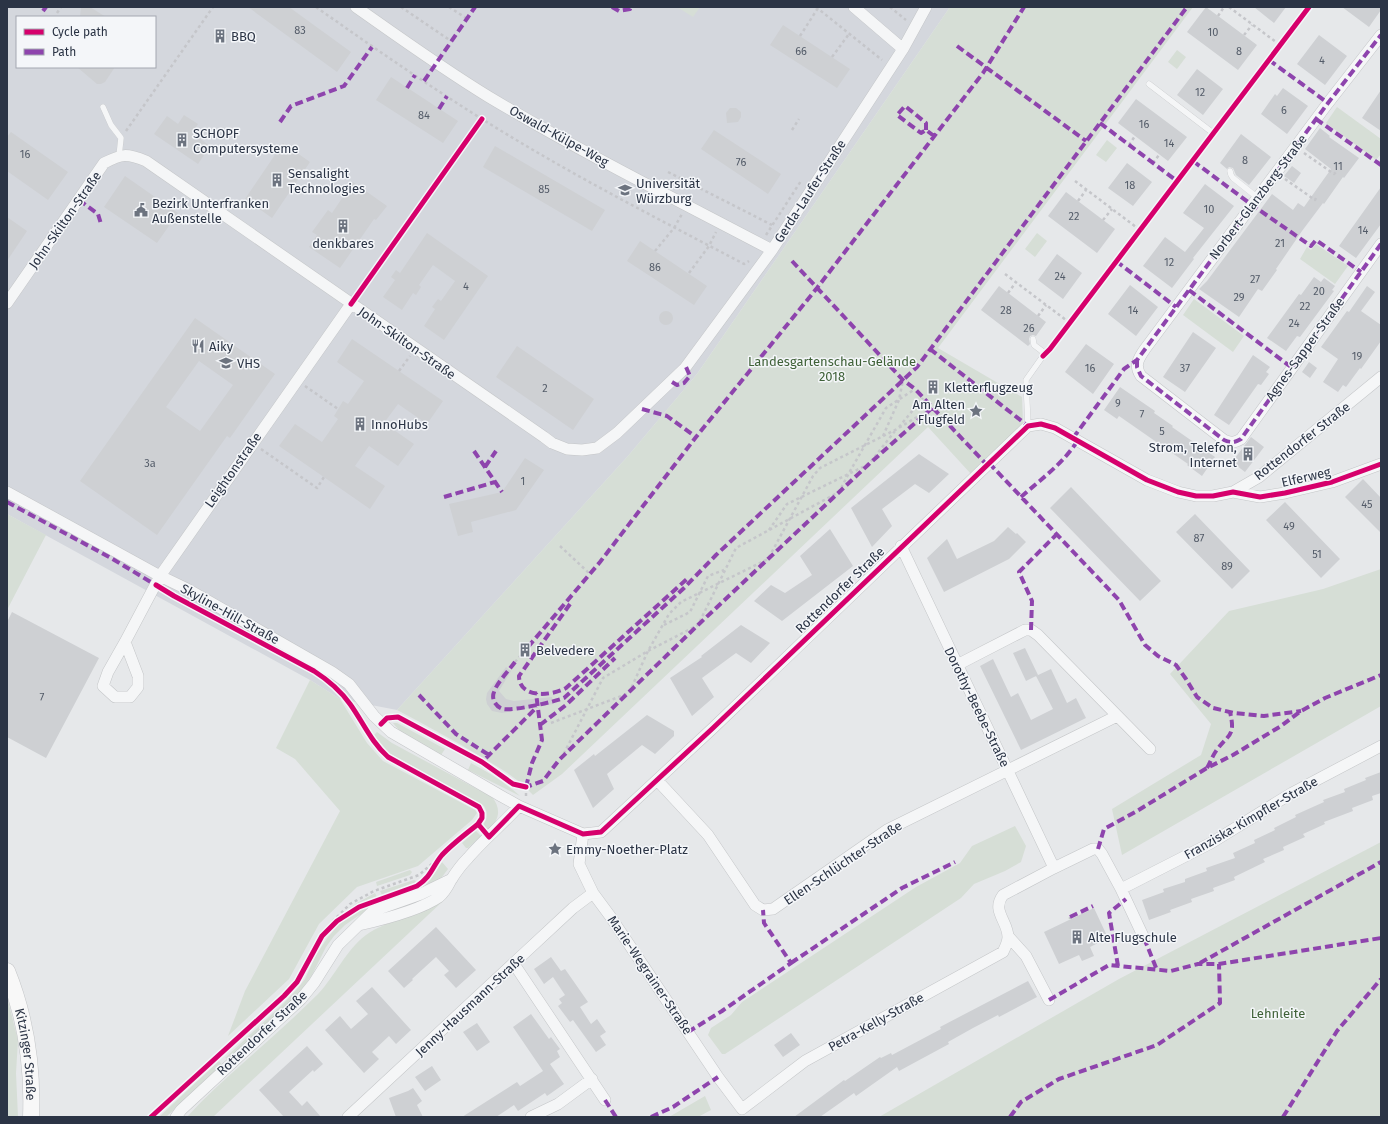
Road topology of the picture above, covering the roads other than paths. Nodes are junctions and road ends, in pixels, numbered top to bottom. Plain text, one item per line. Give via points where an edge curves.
1 (356, 7) edge
2 (854, 7) edge
3 (926, 7) edge
4 (1381, 35) edge
5 (903, 49) junction
6 (1149, 84) dead end
7 (103, 107) dead end
8 (1213, 133) dead end
9 (119, 156) junction
10 (1230, 171) dead end
11 (1258, 198) junction
12 (1381, 244) edge
13 (772, 250) junction
14 (7, 303) edge
15 (350, 304) junction
16 (1033, 339) dead end
17 (685, 368) joint
18 (1381, 377) edge
19 (1028, 426) junction
20 (1224, 440) joint
21 (1381, 464) edge
22 (7, 492) edge
23 (1233, 492) junction
24 (901, 546) junction
25 (160, 576) junction
26 (125, 642) junction
27 (957, 665) junction
28 (1117, 716) junction
29 (1381, 746) edge
30 (1150, 749) dead end
31 (1008, 771) junction
32 (657, 780) junction
33 (519, 806) junction
34 (583, 834) junction
35 (1054, 868) junction
36 (1121, 889) junction
37 (593, 893) junction
38 (1008, 936) junction
39 (1144, 938) dead end
40 (514, 964) junction
41 (7, 971) edge
42 (1049, 1000) dead end
43 (592, 1079) junction
44 (605, 1100) dead end
45 (740, 1113) edge
46 (30, 1117) edge
47 (176, 1117) edge
48 (348, 1117) edge
49 (531, 1117) edge

1 - 13 street, Oswald-Külpe-Weg via 436,64 564,141
2 - 5 street
3 - 5 street, Gerda-Laufer-Straße
4 - 11 street, Norbert-Glanzberg-Straße
5 - 13 street, Gerda-Laufer-Straße
6 - 8 lane
7 - 9 lane via 121,138
9 - 14 street, John-Skilton-Straße via 104,162
9 - 15 street, John-Skilton-Straße via 132,155 146,161
10 - 11 lane via 1233,178
11 - 20 street, Norbert-Glanzberg-Straße via 1137,360 1136,367 1142,376
12 - 20 street, Agnes-Sapper-Straße via 1241,439 1235,442
13 - 17 street, Gerda-Laufer-Straße
15 - 17 street, John-Skilton-Straße via 548,440 567,449 597,448 617,433
15 - 25 street, Leightonstraße
16 - 19 lane via 1034,345 1042,351 1043,356 1026,380
18 - 23 street, Rottendorfer Straße via 1259,477
19 - 23 street, Rottendorfer Straße via 1041,424 1055,428 1147,480 1178,492 1213,496
19 - 24 street, Rottendorfer Straße
21 - 23 street, Elferweg via 1332,482 1286,494 1260,496
22 - 25 street, Skyline-Hill-Straße
24 - 27 street, Dorothy-Beebe-Straße
24 - 32 street, Rottendorfer Straße
25 - 26 street, Leightonstraße
25 - 33 street, Skyline-Hill-Straße via 332,672 349,684 374,716 391,732
26 - 26 street, Leightonstraße via 108,672 104,686 116,696 130,697 138,687 138,676
27 - 28 street via 1025,630 1031,630
27 - 31 street, Dorothy-Beebe-Straße
28 - 30 street
28 - 31 street, Ellen-Schlüchter-Straße
29 - 36 street, Franziska-Kimpfler-Straße via 1292,793 1211,843
31 - 32 street, Ellen-Schlüchter-Straße via 887,830 773,909 763,910 755,905 708,836
31 - 35 street, Dorothy-Beebe-Straße
32 - 34 street, Rottendorfer Straße via 601,832
33 - 34 street
33 - 47 street, Rottendorfer Straße via 468,857 452,879 421,894 373,911 338,945 301,999
34 - 37 street, Marie-Wegrainer-Straße via 579,864
35 - 36 street via 1098,849
35 - 38 street via 1003,895 998,901
36 - 39 street
37 - 40 street, Jenny-Hausmann-Straße via 573,908
37 - 45 street, Marie-Wegrainer-Straße
38 - 42 street via 1026,956
38 - 45 street, Petra-Kelly-Straße via 1003,952 805,1061
40 - 43 street
40 - 48 street, Jenny-Hausmann-Straße
41 - 46 street, Kitzinger Straße via 25,1028
43 - 44 street
43 - 49 street via 558,1104

